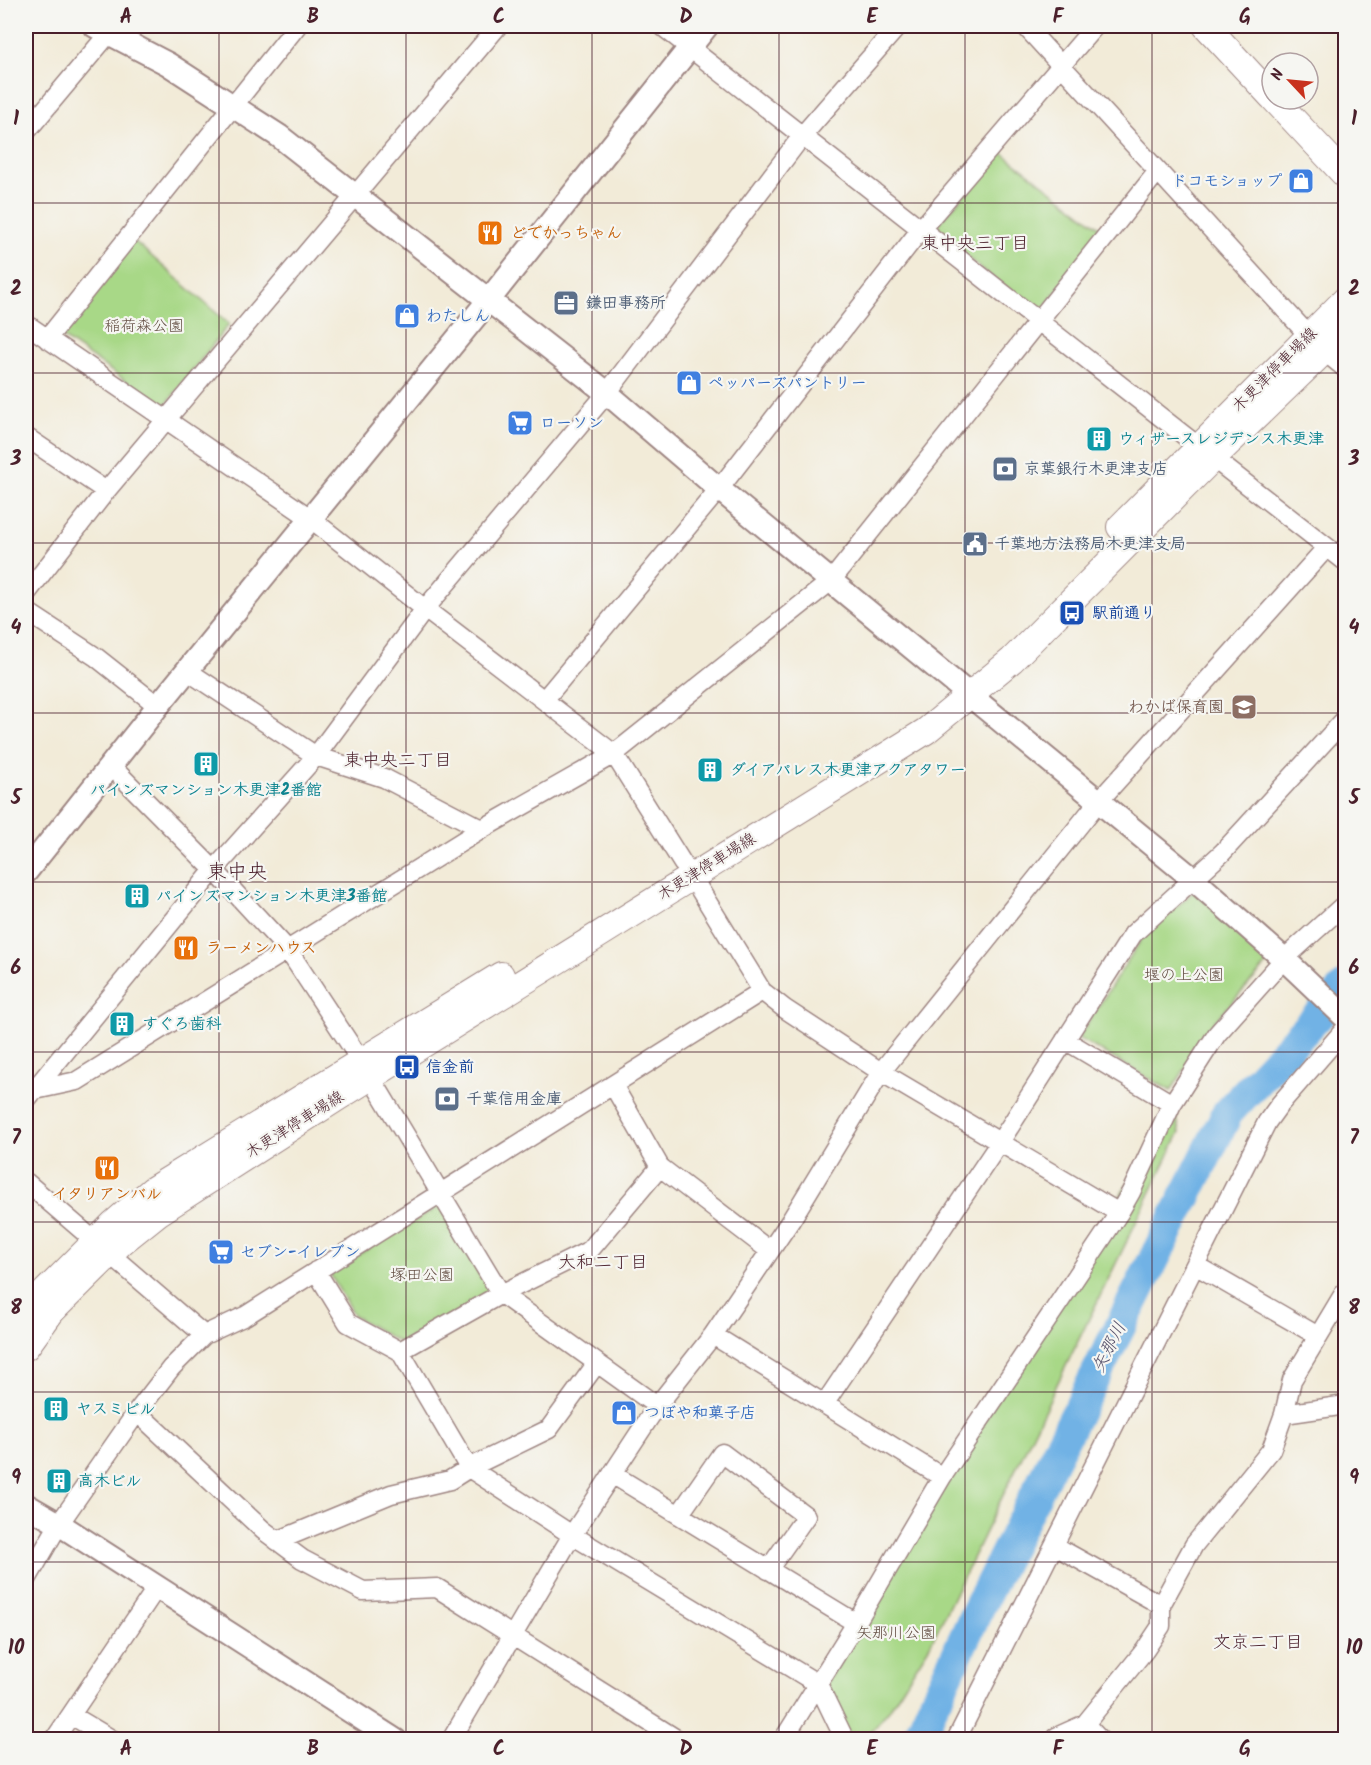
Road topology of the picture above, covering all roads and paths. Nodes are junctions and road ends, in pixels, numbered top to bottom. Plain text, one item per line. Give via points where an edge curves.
1 (297, 26) edge
2 (498, 26) edge
3 (662, 26) edge
4 (707, 26) edge
5 (898, 26) edge
6 (1025, 26) edge
7 (1095, 26) edge
8 (1206, 26) edge
9 (106, 28) edge
10 (689, 48) junction
11 (1062, 67) junction
12 (1260, 84) edge
13 (233, 106) junction
14 (1285, 111) edge
15 (26, 132) edge
16 (802, 136) junction
17 (1158, 171) junction
18 (1346, 176) edge
19 (355, 196) junction
20 (921, 229) junction
21 (1346, 299) edge
22 (488, 301) junction
23 (1039, 322) junction
24 (26, 324) edge
25 (1346, 330) edge
26 (47, 339) junction
27 (1317, 343) junction
28 (1346, 369) edge
29 (607, 393) junction
30 (167, 420) junction
31 (26, 437) edge
32 (1206, 453) junction
33 (719, 489) junction
34 (106, 492) junction
35 (310, 518) junction
36 (1328, 547) junction
37 (1346, 562) edge
38 (831, 581) junction
39 (26, 594) edge
40 (425, 609) junction
41 (26, 611) edge
42 (186, 670) junction
43 (963, 689) junction
44 (544, 700) junction
45 (158, 706) junction
46 (1346, 718) edge
47 (614, 754) junction
48 (316, 756) junction
49 (110, 765) junction
50 (1098, 802) junction
51 (482, 829) junction
52 (214, 870) junction
53 (687, 870) junction
54 (26, 872) edge
55 (1192, 878) junction
56 (1346, 903) edge
57 (288, 950) junction
58 (1284, 959) junction
59 (762, 991) junction
60 (1346, 1018) edge
61 (1346, 1028) edge
62 (1065, 1040) junction
63 (366, 1069) junction
64 (881, 1072) junction
65 (613, 1085) junction
66 (30, 1095) edge
67 (1172, 1104) junction
68 (1000, 1142) junction
69 (660, 1167) junction
70 (26, 1182) edge
71 (441, 1193) junction
72 (1119, 1213) junction
73 (103, 1248) junction
74 (770, 1251) junction
75 (1195, 1265) junction
76 (316, 1271) junction
77 (1346, 1290) edge
78 (501, 1294) junction
79 (26, 1315) edge
80 (204, 1335) junction
81 (713, 1335) junction
82 (1318, 1336) junction
83 (26, 1347) edge
84 (400, 1351) junction
85 (597, 1363) junction
86 (825, 1403) junction
87 (1346, 1405) edge
88 (657, 1406) junction
89 (137, 1412) junction
90 (1284, 1414) junction
91 (469, 1467) junction
92 (612, 1474) junction
93 (942, 1477) junction
94 (26, 1505) edge
95 (679, 1515) junction
96 (59, 1524) junction
97 (572, 1535) junction
98 (277, 1540) junction
99 (1055, 1546) junction
100 (768, 1570) junction
101 (26, 1581) edge
102 (157, 1587) junction
103 (1161, 1605) junction
104 (856, 1623) junction
105 (512, 1636) junction
106 (818, 1684) junction
107 (71, 1714) junction
108 (1085, 1724) junction
109 (54, 1740) edge
110 (113, 1740) edge
111 (395, 1740) edge
112 (451, 1740) edge
113 (678, 1740) edge
114 (783, 1740) edge
115 (845, 1740) edge
116 (956, 1740) edge
117 (1055, 1740) edge
118 (1100, 1740) edge

1 - 13 street
2 - 19 street
3 - 10 street
4 - 10 street
5 - 16 street
6 - 11 street
7 - 11 street
8 - 12 main road
9 - 13 street
9 - 15 street
10 - 16 street
10 - 22 street
11 - 17 street
11 - 20 street
13 - 19 street via 279,136
13 - 26 street
14 - 18 main road
16 - 20 street
16 - 29 street
17 - 23 street
17 - 27 street
19 - 22 street
19 - 30 street
20 - 23 street
20 - 33 street
21 - 27 main road, 木更津停車場線
22 - 29 street
22 - 35 street
23 - 32 street
23 - 38 street
24 - 26 street
25 - 27 main road, 木更津停車場線
26 - 30 street
27 - 28 street
27 - 32 main road, 木更津停車場線
29 - 33 street
29 - 40 street
30 - 34 street
30 - 35 street
31 - 34 street
32 - 36 street
32 - 43 main road, 木更津停車場線 via 1012,660
33 - 38 street
33 - 44 street
34 - 39 street
35 - 40 street
35 - 42 street
36 - 37 street
36 - 50 street
38 - 43 street
38 - 47 street
40 - 44 street
40 - 48 street
41 - 45 street via 96,657
42 - 45 street
42 - 48 street
43 - 50 street
43 - 53 main road, 木更津停車場線 via 926,731
44 - 47 street
45 - 49 street
46 - 55 street via 1222,853
47 - 51 street
47 - 53 street
48 - 51 street via 384,778
48 - 52 street
49 - 52 street
49 - 54 street
50 - 55 street
50 - 64 street
51 - 57 street
52 - 57 street
52 - 66 street
53 - 59 street
53 - 63 main road, 木更津停車場線
55 - 58 street
55 - 62 street via 1133,934
56 - 58 street
57 - 63 street
57 - 66 street via 77,1081
58 - 60 street
58 - 67 street via 1217,1034
59 - 64 street
59 - 65 street
61 - 75 street via 1267,1122
62 - 67 street
62 - 68 street
63 - 71 street
63 - 73 main road, 木更津停車場線 via 123,1241
64 - 68 street
64 - 74 street
65 - 69 street
65 - 71 street
67 - 72 street
68 - 72 street
68 - 86 street
69 - 74 street
69 - 78 street via 590,1250
70 - 73 street
71 - 76 street
71 - 78 street
72 - 93 street
73 - 79 main road, 木更津停車場線 via 36,1301
73 - 80 street
73 - 83 main road, 木更津停車場線
74 - 81 street
75 - 82 street
75 - 99 street
76 - 80 street via 245,1316
76 - 84 street via 348,1323
77 - 82 street
78 - 84 street
78 - 85 street
80 - 89 street via 171,1368
81 - 86 street
81 - 88 street
82 - 90 street via 1292,1380
84 - 91 street
85 - 88 street
85 - 91 street via 549,1429
86 - 93 street
87 - 90 street
88 - 92 street
89 - 96 street
89 - 98 street
90 - 103 street via 1271,1450 1194,1545
91 - 97 street
91 - 98 street via 450,1479 391,1494
92 - 95 street
92 - 97 street
93 - 104 street
94 - 96 street
95 - 100 street
95 - 100 street via 722,1453 806,1516
96 - 101 street
96 - 102 street
97 - 105 street
97 - 106 street
98 - 105 street via 302,1559 363,1591 437,1588
99 - 103 street
99 - 116 street
100 - 104 street
102 - 107 street
102 - 111 street
103 - 108 street via 1161,1626
104 - 106 street
105 - 112 street
105 - 113 street
106 - 114 street
106 - 115 street
107 - 109 street
107 - 110 street
108 - 117 street
108 - 118 street

